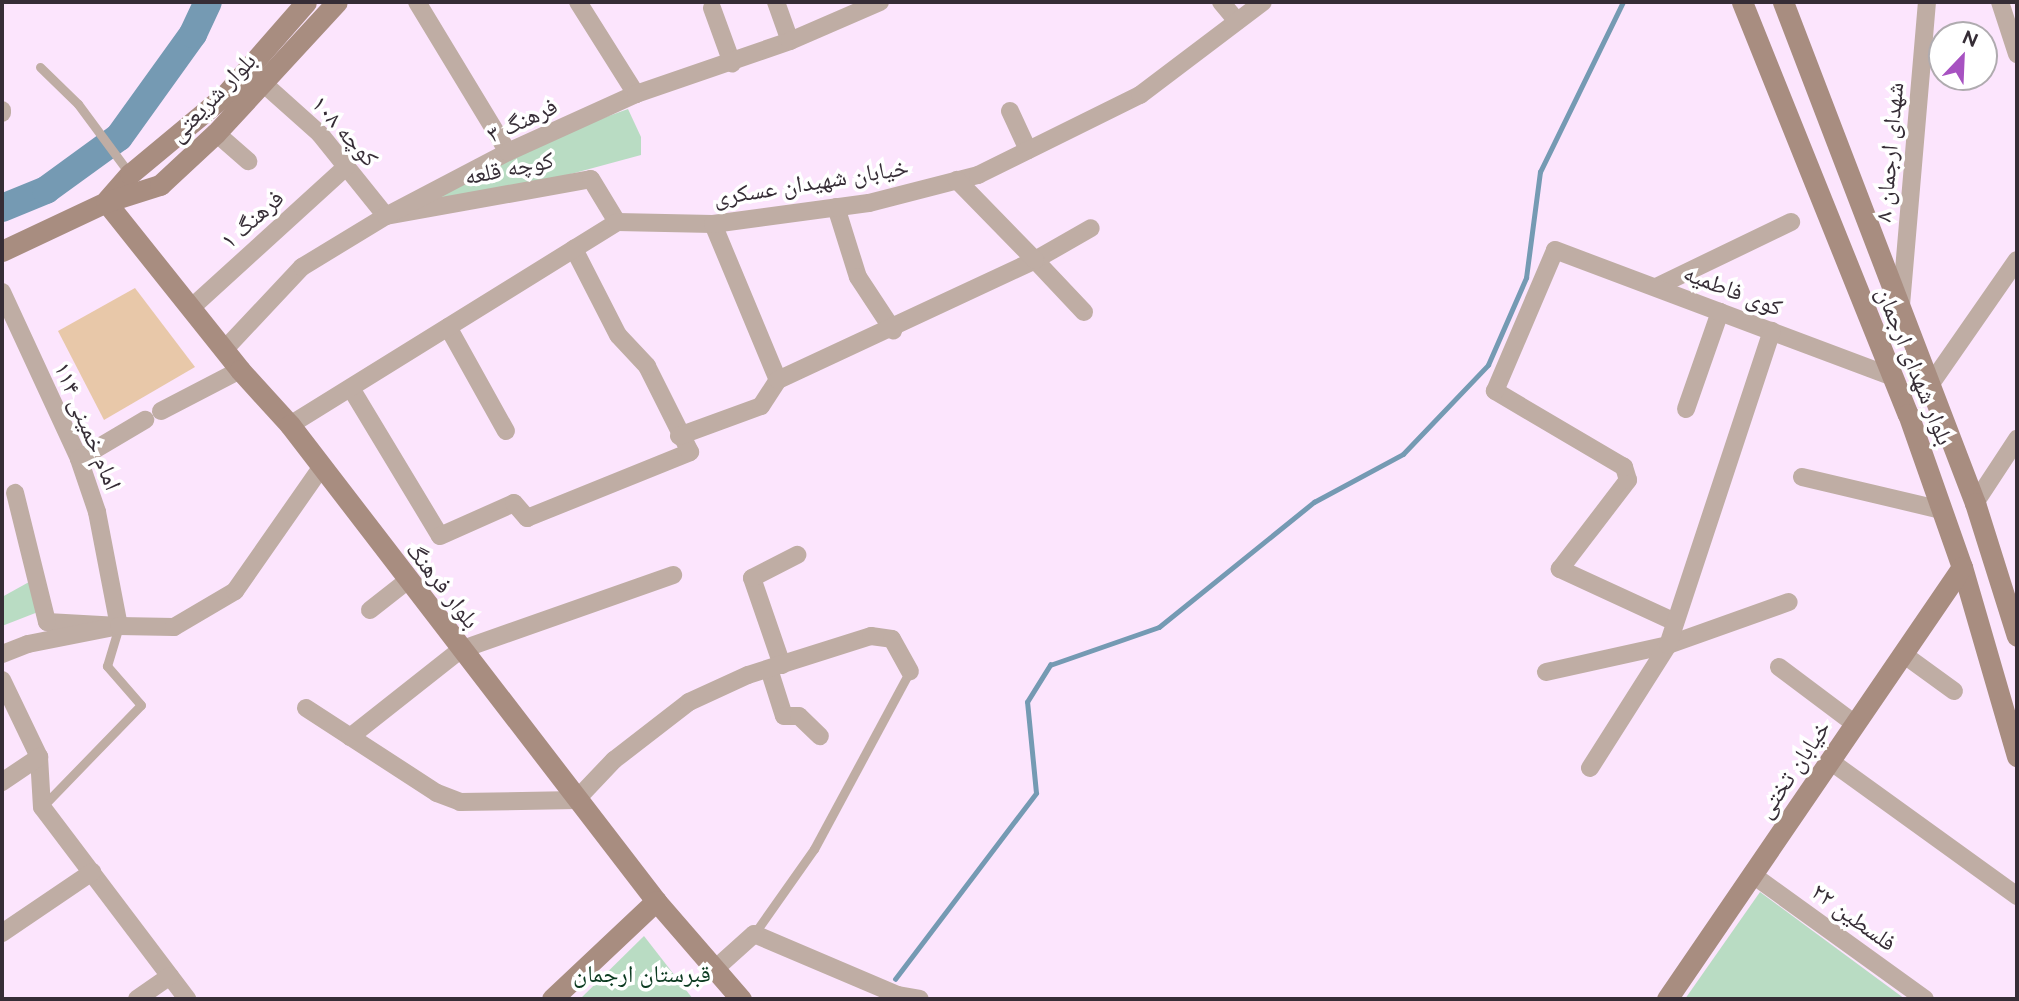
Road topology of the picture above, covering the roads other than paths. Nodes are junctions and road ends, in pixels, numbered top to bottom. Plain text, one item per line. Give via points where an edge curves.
1 (306, 2) edge
2 (337, 2) edge
3 (417, 2) edge
4 (578, 2) edge
5 (776, 2) edge
6 (880, 2) edge
7 (1221, 2) edge
8 (1263, 2) edge
9 (1742, 2) edge
10 (1783, 2) edge
11 (1927, 2) edge
12 (2000, 2) edge
13 (712, 8) dead end
14 (1237, 21) junction
15 (790, 41) junction
16 (2017, 54) edge
17 (732, 63) junction
18 (40, 67) dead end
19 (263, 83) junction
20 (636, 94) junction
21 (1010, 111) dead end
22 (216, 133) junction
23 (1028, 150) junction
24 (508, 152) junction
25 (248, 161) dead end
26 (124, 165) junction
27 (346, 167) junction
28 (957, 180) junction
29 (106, 202) junction
30 (836, 207) junction
31 (387, 216) junction
32 (617, 222) junction
33 (1791, 222) dead end
34 (713, 224) junction
35 (1091, 228) dead end
36 (574, 249) junction
37 (2, 251) edge
38 (1035, 260) junction
39 (2017, 260) edge
40 (1656, 287) junction
41 (2, 292) edge
42 (1900, 307) junction
43 (191, 308) junction
44 (1084, 312) dead end
45 (1720, 312) junction
46 (448, 327) junction
47 (893, 330) junction
48 (1772, 331) junction
49 (224, 350) junction
50 (240, 370) junction
51 (1892, 377) junction
52 (778, 380) junction
53 (352, 390) junction
54 (1933, 393) junction
55 (1686, 409) dead end
56 (1908, 414) junction
57 (290, 425) junction
58 (506, 431) dead end
59 (679, 436) junction
60 (2017, 439) edge
61 (79, 459) junction
62 (320, 469) junction
63 (1802, 477) dead end
64 (15, 493) dead end
65 (1975, 503) junction
66 (1942, 510) junction
67 (797, 555) dead end
68 (1962, 567) junction
69 (673, 575) dead end
70 (407, 581) junction
71 (1789, 602) dead end
72 (370, 610) dead end
73 (1675, 622) junction
74 (119, 626) junction
75 (2017, 636) edge
76 (2, 638) edge
77 (28, 644) junction
78 (1668, 645) junction
79 (460, 650) junction
80 (2, 654) edge
81 (1903, 654) junction
82 (776, 667) junction
83 (1779, 667) dead end
84 (910, 671) joint
85 (1546, 672) dead end
86 (2, 680) edge
87 (1954, 691) dead end
88 (306, 708) dead end
89 (1855, 724) junction
90 (820, 736) dead end
91 (350, 737) junction
92 (2017, 756) edge
93 (39, 757) junction
94 (1830, 761) junction
95 (1590, 768) dead end
96 (2, 782) edge
97 (576, 800) junction
98 (42, 807) junction
99 (92, 872) junction
100 (1753, 876) junction
101 (2017, 896) edge
102 (656, 901) junction
103 (2, 933) edge
104 (754, 934) junction
105 (715, 969) junction
106 (170, 976) junction
107 (137, 999) edge
108 (187, 999) edge
109 (552, 999) edge
110 (741, 999) edge
111 (919, 999) edge
112 (1667, 999) edge
113 (1925, 999) edge

1 - 26 main road via 225,95
2 - 19 main road, بلوار شریعتی
3 - 24 street
4 - 20 street
5 - 15 street
6 - 15 street, فرهنگ ۳
7 - 14 street
8 - 14 street, خیابان شهیدان عسکری
9 - 51 main road, بلوار شهدای ارجمان
10 - 42 main road, بلوار شهدای ارجمان
11 - 42 street, شهدای ارجمان ۸
12 - 16 street
13 - 17 street
14 - 23 street, خیابان شهیدان عسکری via 1140,95
15 - 17 street, فرهنگ ۳
17 - 20 street, فرهنگ ۳
18 - 26 lane
19 - 22 main road, بلوار شریعتی
19 - 27 street, کوچه ۱۰۸ via 320,134
20 - 24 street, فرهنگ ۳
21 - 23 street
22 - 25 street
22 - 29 main road, بلوار شریعتی via 160,185
23 - 28 street, خیابان شهیدان عسکری via 978,175
24 - 31 street, فرهنگ ۳
26 - 29 main road
27 - 31 street, کوچه ۱۰۸
27 - 43 street, فرهنگ ۱
28 - 30 street, خیابان شهیدان عسکری
28 - 38 street
29 - 37 main road, بلوار شریعتی
29 - 43 main road, بلوار فرهنگ
30 - 34 street, خیابان شهیدان عسکری
30 - 47 street via 859,276
31 - 32 street, کوچه قلعه via 591,179
31 - 49 street, فرهنگ ۳ via 302,267
32 - 34 street, خیابان شهیدان عسکری
32 - 36 street
33 - 40 street
34 - 52 street
35 - 38 street
36 - 46 street
36 - 59 street via 618,335 647,366
38 - 44 street
38 - 47 street
39 - 54 street
40 - 45 street, کوی فاطمیه
40 - 73 street, کوی فاطمیه via 1555,250 1495,391 1625,467 1628,480 1560,569
41 - 61 street, امام خمینی ۱۱۴
42 - 54 main road, بلوار شهدای ارجمان
43 - 49 main road, بلوار فرهنگ
45 - 48 street, کوی فاطمیه
45 - 55 street
46 - 53 street
46 - 58 street
47 - 52 street
48 - 51 street, کوی فاطمیه
48 - 73 street
49 - 50 main road, بلوار فرهنگ
50 - 57 main road, بلوار فرهنگ
50 - 61 street
51 - 56 main road, بلوار شهدای ارجمان
52 - 59 street via 761,406
53 - 57 street
53 - 59 street via 440,536 514,503 527,518 690,452
54 - 56 main road
54 - 65 main road, بلوار شهدای ارجمان
56 - 66 main road, بلوار شهدای ارجمان
57 - 62 main road, بلوار فرهنگ
60 - 65 street
61 - 74 street, امام خمینی ۱۱۴ via 97,512
62 - 70 main road, بلوار فرهنگ
62 - 74 street via 235,591 174,627
63 - 66 street
64 - 74 street via 47,622
65 - 75 main road, بلوار شهدای ارجمان
66 - 68 main road, بلوار شهدای ارجمان
67 - 82 street via 752,578
68 - 81 main road, خیابان تختی
68 - 92 main road, بلوار شهدای ارجمان
69 - 79 street
70 - 72 street
70 - 79 main road, بلوار فرهنگ
71 - 78 street
73 - 78 street
74 - 77 street
74 - 98 lane via 107,666 141,705
76 - 77 street
77 - 80 street
78 - 85 street
78 - 95 street
79 - 91 street
79 - 97 main road, بلوار فرهنگ
81 - 87 street
81 - 89 main road, خیابان تختی
82 - 84 street via 871,636 892,639
82 - 90 street via 784,716 799,716
82 - 97 street via 689,702 614,760
83 - 89 street
84 - 104 lane via 814,849
86 - 93 street
88 - 91 street
89 - 94 main road, خیابان تختی
91 - 97 street via 437,793 460,802
93 - 96 street
93 - 98 street
94 - 100 main road, خیابان تختی
94 - 101 street
97 - 102 main road, بلوار فرهنگ
98 - 99 street
99 - 103 street
99 - 106 street
100 - 112 main road, خیابان تختی
100 - 113 street, فلسطین ۲۲
102 - 105 main road, بلوار فرهنگ
102 - 109 main road
104 - 105 street
104 - 111 street via 898,995
105 - 110 main road, بلوار فرهنگ
106 - 107 street
106 - 108 street

